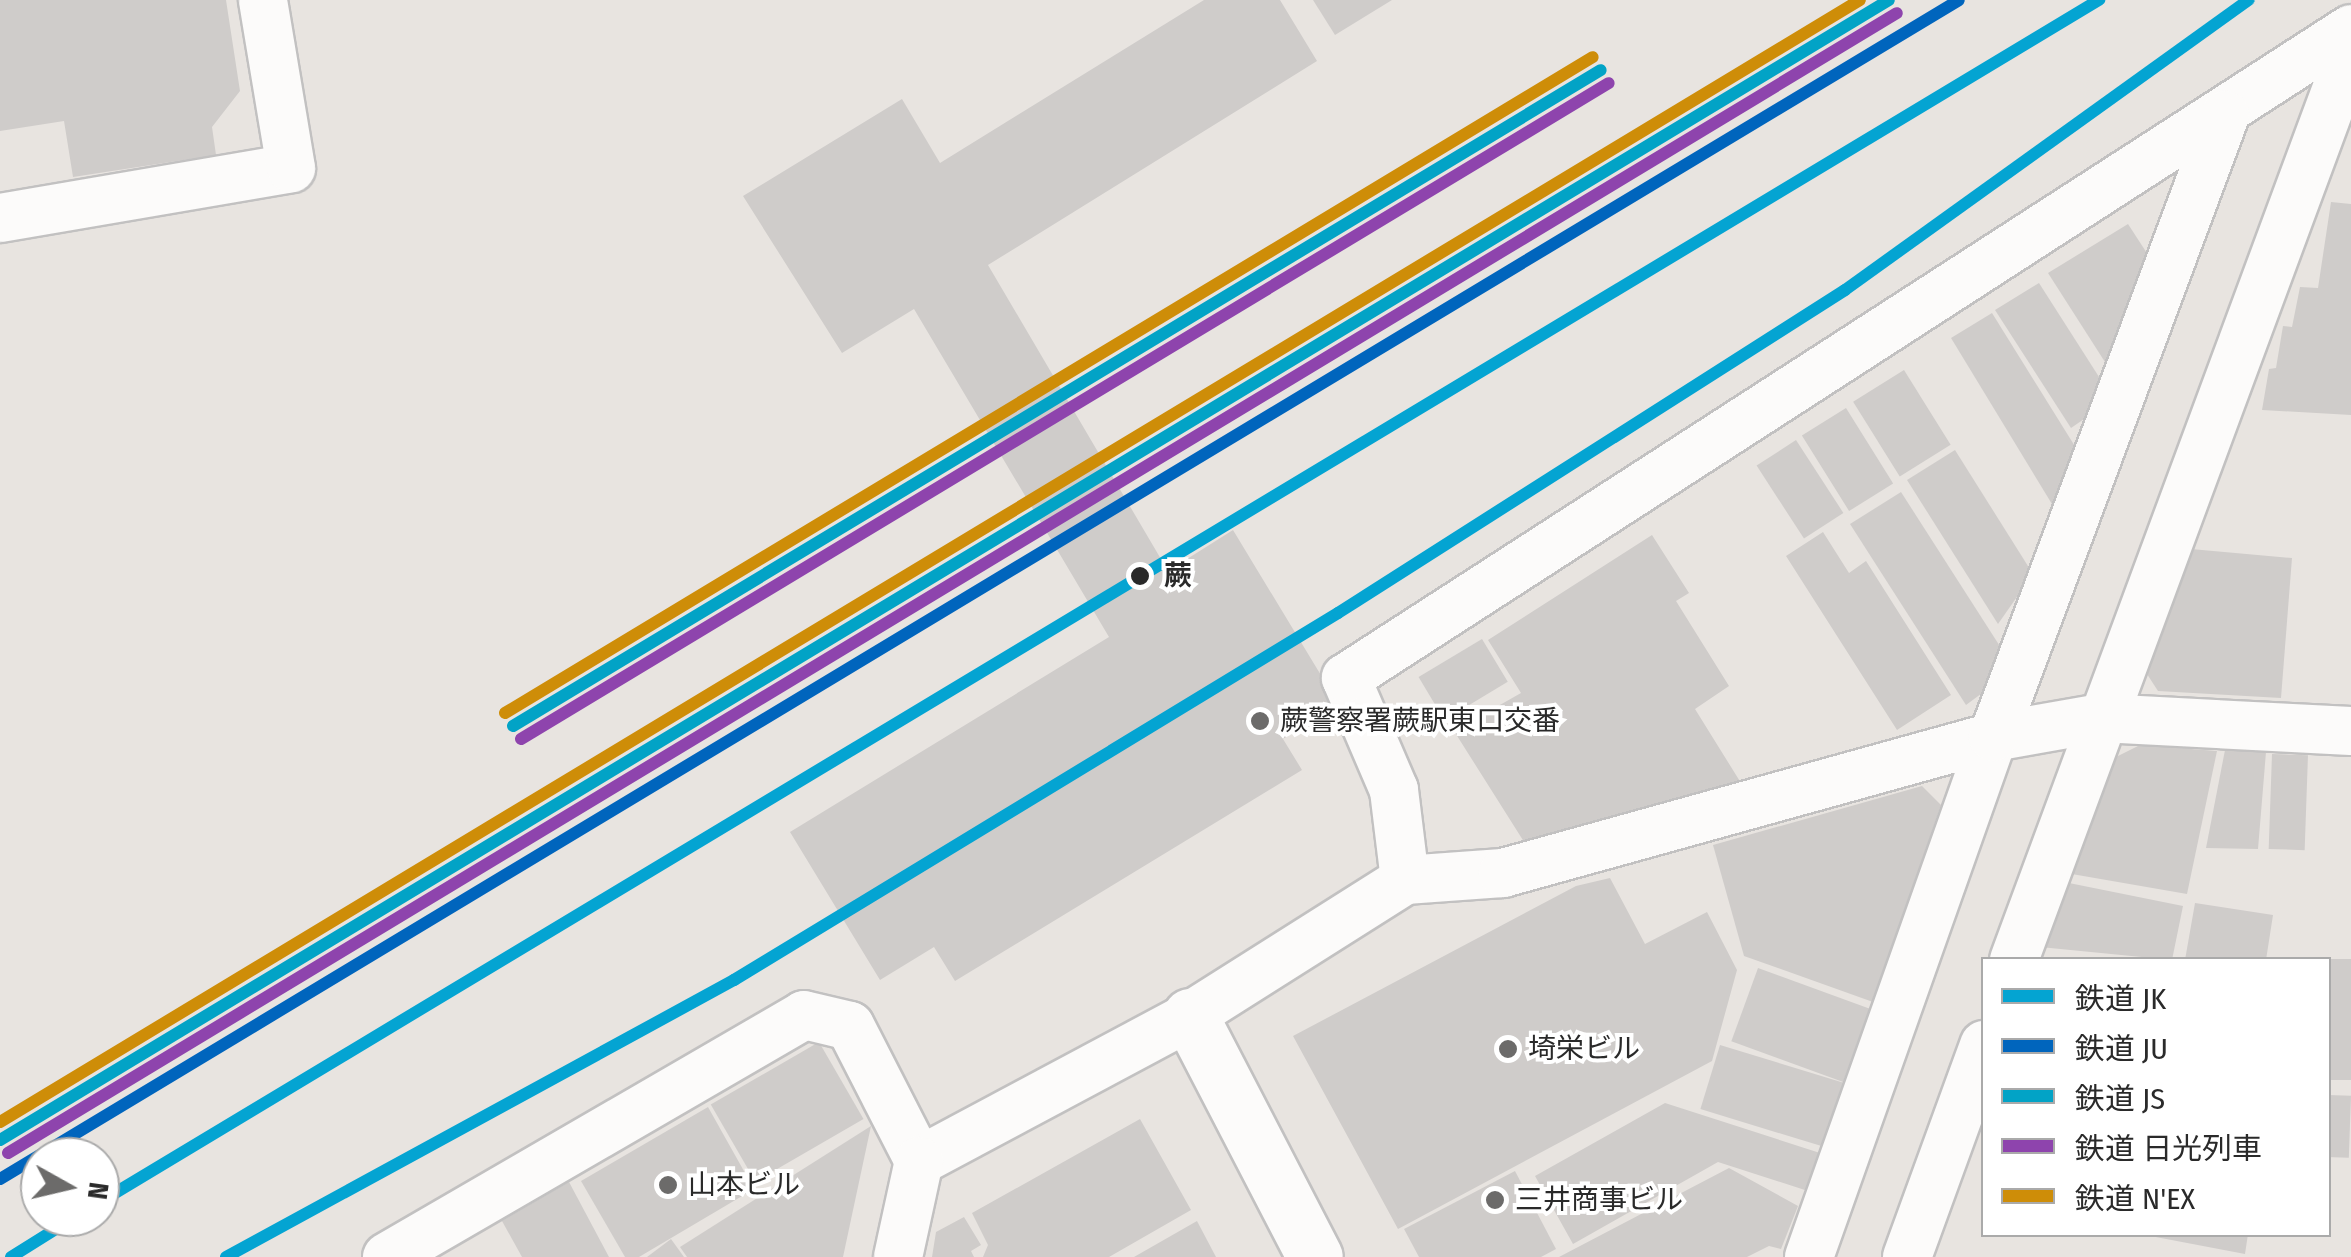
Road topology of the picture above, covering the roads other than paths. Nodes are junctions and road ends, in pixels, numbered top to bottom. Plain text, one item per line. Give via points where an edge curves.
1 (263, 0) edge
2 (2351, 29) edge
3 (2351, 50) edge
4 (2225, 115) junction
5 (0, 218) edge
6 (2101, 718) junction
7 (2351, 731) edge
8 (1993, 737) junction
9 (1405, 880) junction
10 (2015, 957) edge
11 (1190, 1016) junction
12 (1981, 1053) edge
13 (918, 1161) junction
14 (387, 1257) edge
15 (898, 1257) edge
16 (1315, 1257) edge
17 (1809, 1257) edge
18 (1908, 1257) edge

1 - 5 street via 291,168
2 - 4 street
3 - 6 street
4 - 8 street
4 - 9 street via 1346,678 1394,790
6 - 7 street
6 - 8 street
6 - 10 street
8 - 9 street via 1503,873
8 - 17 street
9 - 11 street
11 - 13 street
11 - 16 street
12 - 18 street
13 - 14 street via 850,1026 804,1015
13 - 15 street

